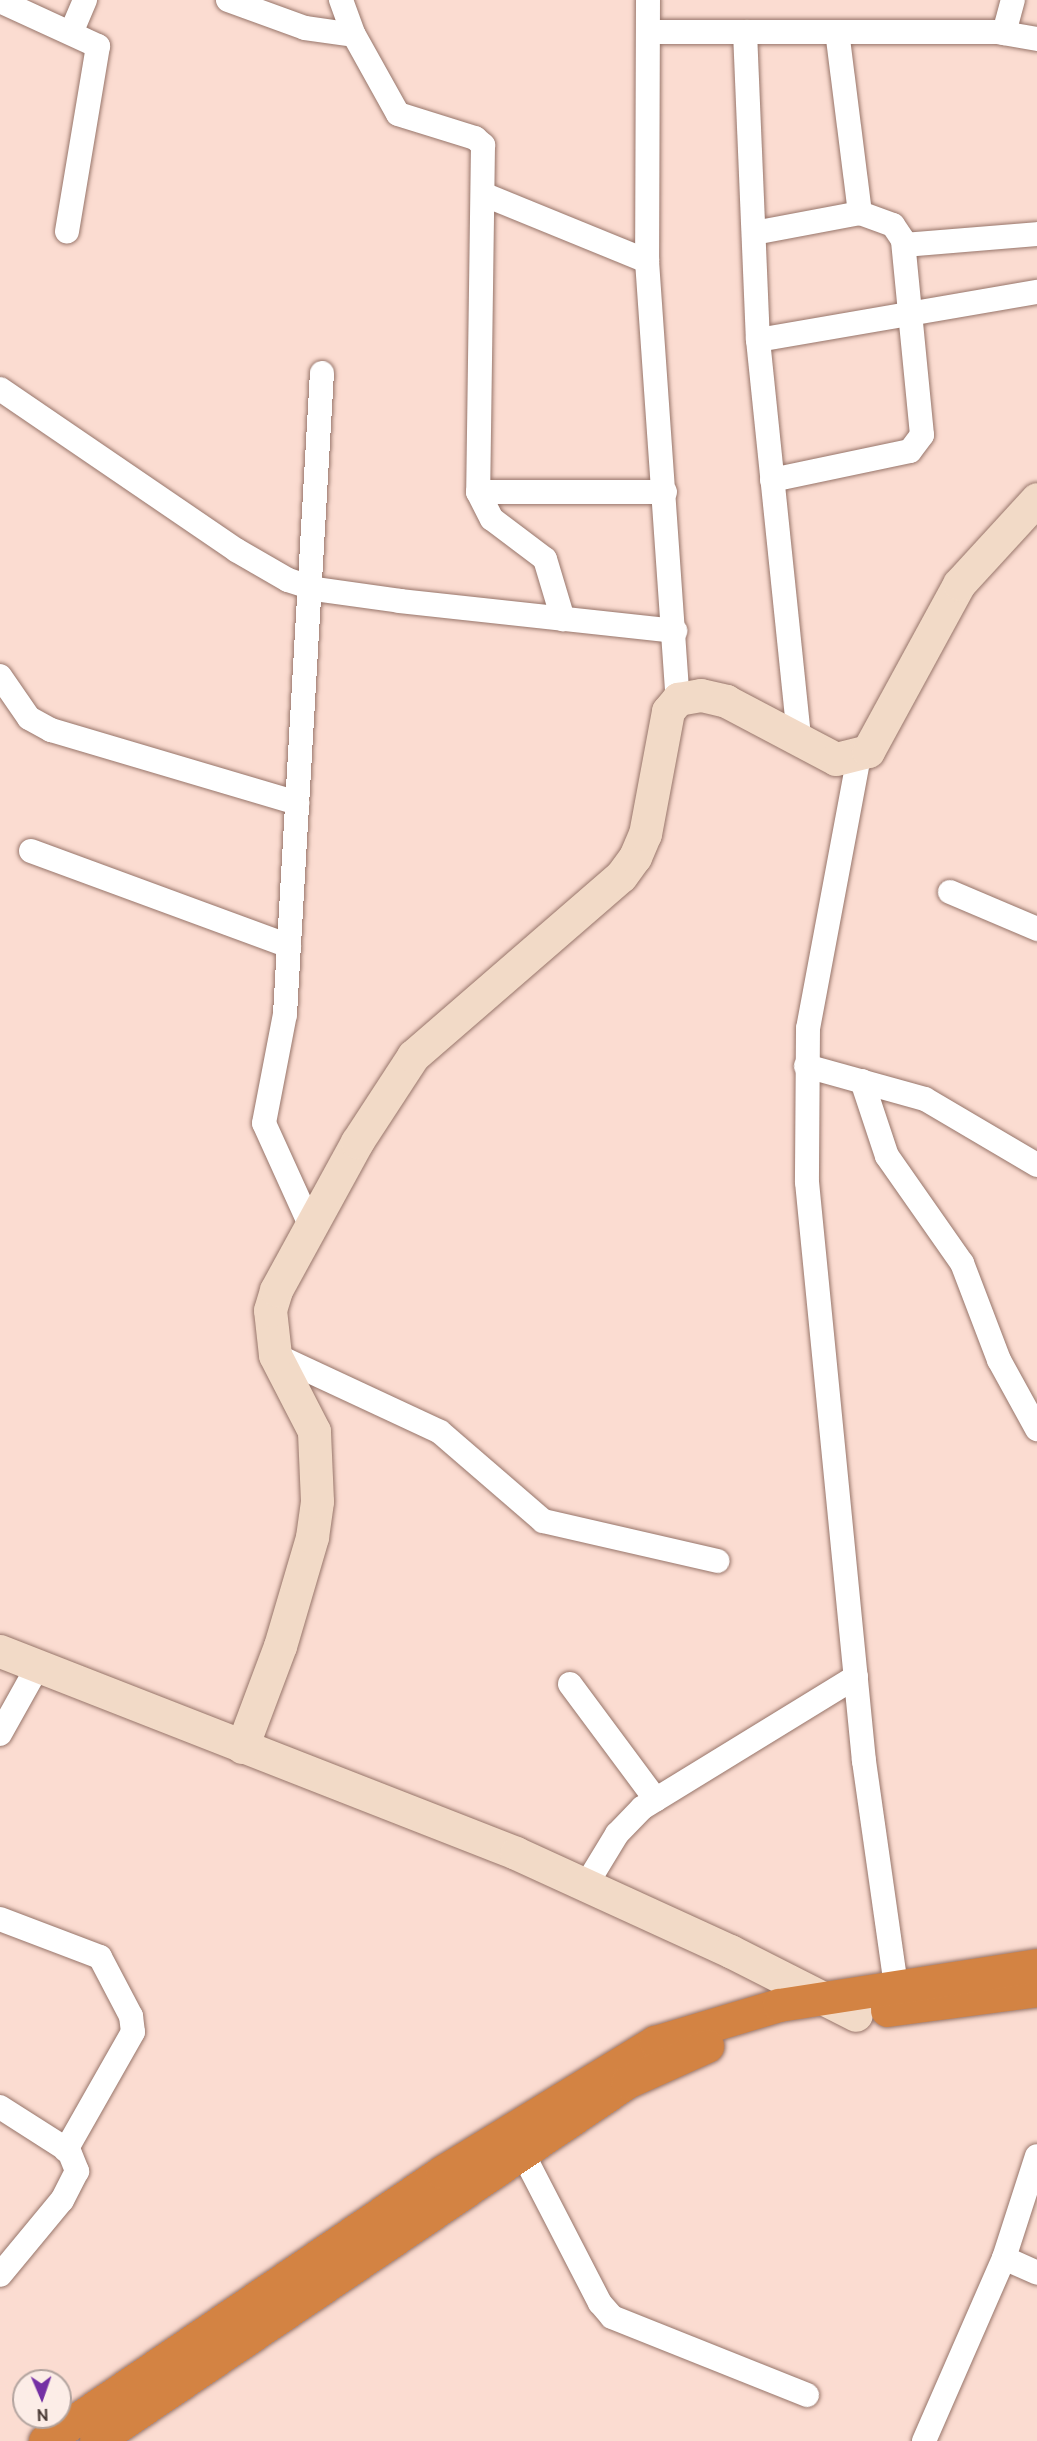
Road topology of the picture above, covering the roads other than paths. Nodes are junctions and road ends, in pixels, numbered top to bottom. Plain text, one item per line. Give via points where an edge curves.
1 (84, 0) edge
2 (228, 0) edge
3 (341, 0) edge
4 (648, 0) edge
5 (1012, 0) edge
6 (0, 1) edge
7 (648, 32) junction
8 (745, 32) junction
9 (837, 32) junction
10 (71, 33) junction
11 (1004, 33) junction
12 (354, 35) junction
13 (1037, 39) edge
14 (485, 195) junction
15 (860, 213) junction
16 (67, 231) dead end
17 (754, 233) junction
18 (1037, 234) edge
19 (904, 245) junction
20 (647, 261) junction
21 (1037, 292) edge
22 (911, 311) junction
23 (758, 340) junction
24 (322, 373) dead end
25 (0, 389) edge
26 (772, 480) junction
27 (478, 492) junction
28 (665, 492) junction
29 (1037, 499) edge
30 (309, 587) junction
31 (563, 619) junction
32 (675, 631) junction
33 (0, 676) edge
34 (678, 699) junction
35 (799, 739) junction
36 (860, 756) junction
37 (297, 803) junction
38 (31, 851) dead end
39 (950, 892) dead end
40 (1037, 929) edge
41 (289, 946) junction
42 (806, 1066) junction
43 (862, 1081) junction
44 (1037, 1165) edge
45 (312, 1228) junction
46 (275, 1355) junction
47 (1037, 1429) edge
48 (717, 1561) dead end
49 (0, 1651) edge
50 (38, 1666) junction
51 (856, 1677) junction
52 (570, 1684) dead end
53 (0, 1734) edge
54 (242, 1747) junction
55 (656, 1800) junction
56 (586, 1885) junction
57 (0, 1919) edge
58 (1037, 1965) edge
59 (896, 1987) junction
60 (1037, 1990) edge
61 (827, 1997) junction
62 (856, 2014) junction
63 (0, 2107) edge
64 (66, 2150) junction
65 (522, 2152) junction
66 (1037, 2156) edge
67 (1004, 2258) junction
68 (1037, 2273) edge
69 (0, 2275) edge
70 (807, 2395) dead end
71 (45, 2441) edge
72 (96, 2441) edge
73 (924, 2441) edge

1 - 10 street
2 - 12 street via 305,28
3 - 12 street
4 - 7 street
5 - 11 street
6 - 10 street
7 - 8 street
7 - 20 street
8 - 9 street
8 - 17 street
9 - 11 street
9 - 15 street
10 - 16 street via 98,50
11 - 13 street
12 - 14 street via 398,114 475,138 483,145
14 - 20 street
14 - 27 street
15 - 17 street
15 - 19 street via 892,225
17 - 23 street
18 - 19 street
19 - 22 street
20 - 28 street
21 - 22 street
22 - 23 street
22 - 26 street via 922,422 916,447
23 - 26 street
24 - 30 street
25 - 30 street via 236,550
26 - 35 street
27 - 28 street
27 - 31 street via 492,519 544,559
28 - 32 street
29 - 36 street via 959,584 878,739
30 - 31 street
30 - 37 street
31 - 32 street
32 - 34 street
33 - 37 street via 29,718 51,730
34 - 35 street via 701,695 726,701
34 - 45 street via 668,711 645,834 635,857 621,876 413,1056 357,1142
35 - 36 street via 836,759
36 - 42 street via 808,1028
37 - 41 street
38 - 41 street
39 - 40 street
41 - 45 street via 284,1026 264,1123
42 - 43 street
42 - 51 street via 807,1182
43 - 44 street via 925,1099
43 - 47 street via 887,1156 962,1263 999,1360
45 - 46 street via 276,1290 270,1310
46 - 48 street via 440,1432 543,1521
46 - 54 street via 314,1431 316,1501 312,1537 280,1646
49 - 50 street
50 - 53 street
50 - 54 street
51 - 55 street
51 - 59 street
52 - 55 street
54 - 56 street via 516,1853
55 - 56 street via 617,1834
56 - 61 street
57 - 64 street via 100,1957 131,2016 133,2032
58 - 59 highway
59 - 61 highway
60 - 62 highway
61 - 62 street
61 - 71 highway via 696,2027 616,2062 442,2172
62 - 65 highway via 750,2034 669,2061 627,2082
63 - 64 street
64 - 69 street via 74,2158 75,2177
65 - 70 street via 600,2303 612,2317
65 - 72 highway
66 - 67 street
67 - 68 street
67 - 73 street

